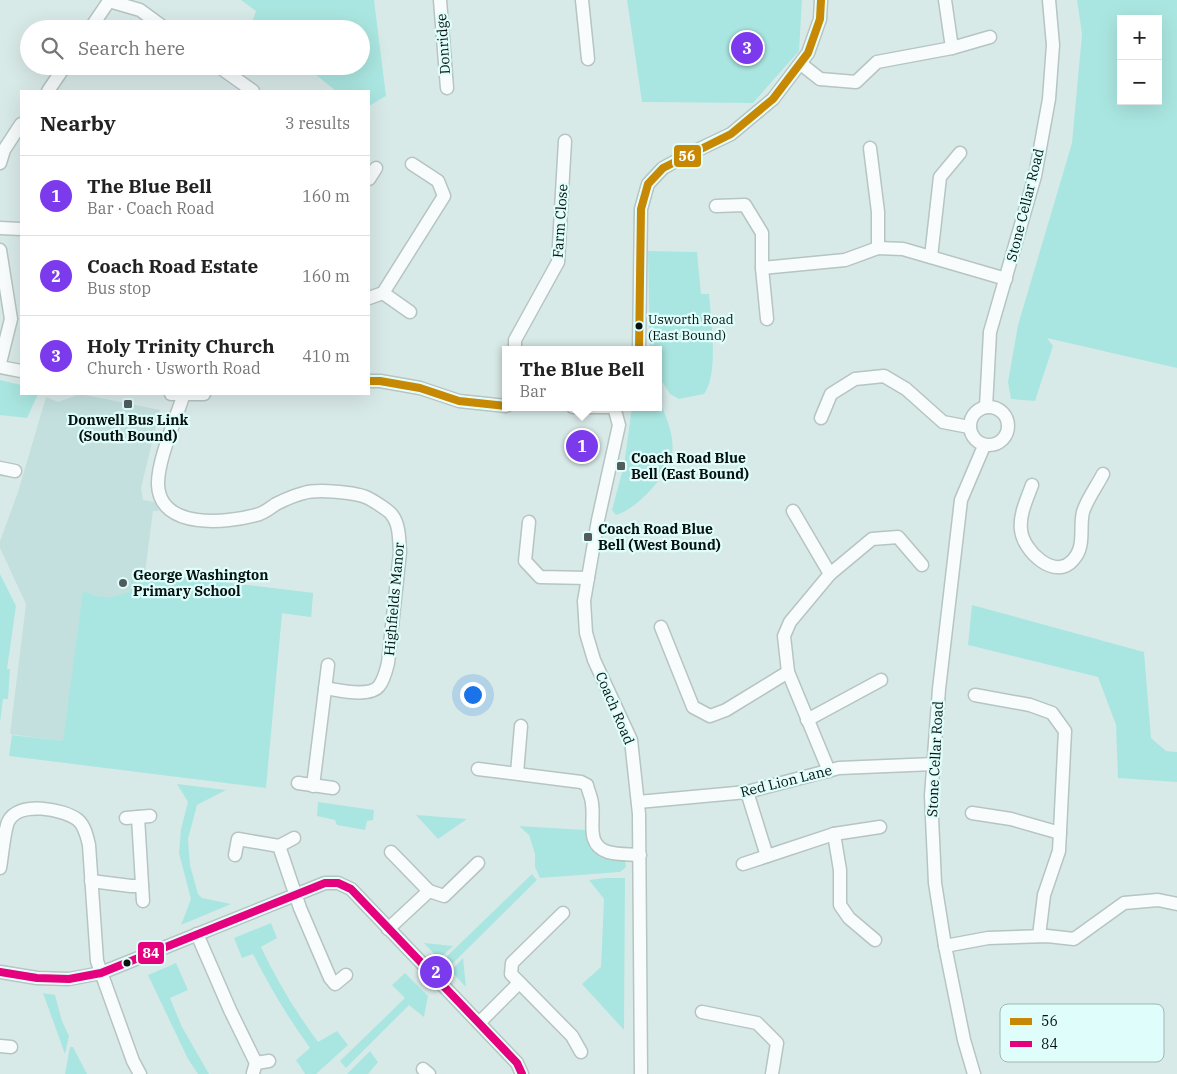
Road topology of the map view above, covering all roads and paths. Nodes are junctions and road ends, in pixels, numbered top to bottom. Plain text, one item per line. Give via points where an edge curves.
1 (440, 0) edge
2 (582, 0) edge
3 (821, 0) edge
4 (945, 0) edge
5 (1049, 0) edge
6 (108, 1) edge
7 (96, 20) edge
8 (154, 20) edge
9 (990, 37) dead end
10 (952, 48) junction
11 (588, 59) dead end
12 (801, 64) junction
13 (58, 75) edge
14 (231, 75) edge
15 (446, 88) dead end
16 (49, 90) edge
17 (252, 90) edge
18 (20, 126) edge
19 (565, 141) dead end
20 (870, 148) dead end
21 (960, 153) dead end
22 (0, 163) edge
23 (412, 164) dead end
24 (376, 168) dead end
25 (370, 177) edge
26 (716, 206) dead end
27 (0, 228) edge
28 (20, 229) edge
29 (878, 248) junction
30 (0, 250) edge
31 (931, 257) junction
32 (762, 268) junction
33 (1006, 279) junction
34 (383, 293) junction
35 (370, 298) edge
36 (410, 312) dead end
37 (767, 319) dead end
38 (515, 346) edge
39 (639, 346) edge
40 (0, 365) edge
41 (20, 370) edge
42 (370, 381) edge
43 (184, 395) edge
44 (502, 406) edge
45 (986, 407) junction
46 (615, 411) edge
47 (821, 418) dead end
48 (969, 427) junction
49 (984, 446) junction
50 (0, 468) edge
51 (15, 470) dead end
52 (1103, 474) dead end
53 (1032, 485) dead end
54 (793, 511) dead end
55 (529, 522) dead end
56 (922, 565) dead end
57 (830, 574) junction
58 (588, 578) junction
59 (660, 627) dead end
60 (328, 665) dead end
61 (788, 672) junction
62 (881, 680) dead end
63 (325, 688) junction
64 (975, 695) dead end
65 (807, 720) junction
66 (521, 726) dead end
67 (934, 764) junction
68 (478, 769) dead end
69 (829, 771) junction
70 (517, 773) junction
71 (298, 784) dead end
72 (313, 786) junction
73 (333, 788) dead end
74 (747, 792) junction
75 (638, 802) junction
76 (972, 813) dead end
77 (138, 817) dead end
78 (880, 827) dead end
79 (1060, 833) junction
80 (834, 834) junction
81 (294, 838) dead end
82 (279, 846) junction
83 (391, 852) dead end
84 (235, 855) dead end
85 (640, 855) junction
86 (767, 856) junction
87 (0, 864) edge
88 (479, 864) dead end
89 (743, 864) dead end
90 (91, 881) junction
91 (142, 886) junction
92 (429, 891) junction
93 (296, 894) junction
94 (143, 901) dead end
95 (1177, 904) edge
96 (563, 913) dead end
97 (388, 929) junction
98 (197, 934) junction
99 (1039, 936) junction
100 (875, 940) dead end
101 (944, 946) junction
102 (0, 972) edge
103 (101, 973) junction
104 (346, 975) dead end
105 (519, 983) junction
106 (702, 1012) dead end
107 (479, 1023) junction
108 (581, 1052) dead end
109 (260, 1066) edge
110 (140, 1074) edge
111 (522, 1074) edge
112 (641, 1074) edge
113 (772, 1074) edge
114 (974, 1074) edge

1 - 15 street, Donridge
2 - 11 street
3 - 12 street via 820,19
4 - 10 street
5 - 33 street, Stone Cellar Road via 1053,46 1049,99 1035,176
6 - 7 street
6 - 8 street via 140,10
9 - 10 street
10 - 12 street via 877,62 856,82 820,79
12 - 39 street via 773,99 731,134 663,168 648,184 640,209
13 - 16 street
14 - 17 street
18 - 22 street via 4,150
19 - 38 street, Farm Close via 558,262 515,340
20 - 29 street via 878,212
21 - 31 street via 940,177
23 - 34 street via 438,181 444,196
24 - 25 street
26 - 32 street via 745,205 762,233
27 - 28 street
29 - 31 street via 903,249
29 - 32 street via 845,260
30 - 40 street via 11,319
31 - 33 street
32 - 37 street
33 - 45 street, Stone Cellar Road via 990,332
34 - 35 street
34 - 36 street
40 - 41 street
42 - 44 street via 420,388 459,401
43 - 63 street, Highfields Manor via 158,472 163,502 176,515 192,520 258,515 277,503 306,492 332,491 367,497 392,515 399,535 400,552 384,678 376,689 365,693
45 - 48 street via 978,409
45 - 49 street via 1001,410 1009,423 1008,431 995,445
46 - 58 street, Coach Road via 619,425
47 - 48 street via 831,394 855,379 884,376 906,389 943,422
48 - 49 street via 972,438
49 - 67 street, Stone Cellar Road via 960,500
50 - 51 street
52 - 53 street via 1083,512 1079,552 1064,567 1051,566 1028,549 1021,530 1022,512
54 - 57 street
55 - 58 street via 524,561 540,577
56 - 57 street via 898,537 872,539
57 - 61 street via 790,622 784,636
58 - 75 street, Coach Road via 584,602 586,633 594,660 631,740
59 - 61 street via 693,708 710,716 726,710
60 - 63 street
61 - 65 street
62 - 65 street
63 - 72 street
64 - 79 street via 1030,705 1052,713 1065,731
65 - 69 street
66 - 70 street
67 - 69 street, Red Lion Lane
67 - 101 street, Stone Cellar Road via 931,796 935,883
68 - 70 street
69 - 74 street, Red Lion Lane
70 - 85 street via 586,785 592,804 593,839 608,852
71 - 72 street
72 - 73 street
74 - 75 street, Red Lion Lane
74 - 86 street
75 - 85 street, Coach Road
76 - 79 street via 1011,819
77 - 91 street
78 - 80 street
79 - 99 street via 1059,851 1044,895
80 - 86 street
80 - 100 street via 840,870 840,904 849,918
81 - 82 street
82 - 84 street via 238,840
82 - 93 street
83 - 92 street
85 - 112 street, Coach Road
86 - 89 street
87 - 90 street via 8,822 15,813 30,808 66,813 80,821 86,833
88 - 92 street via 444,896
90 - 91 street
90 - 103 street via 97,961
91 - 94 street
92 - 97 street
93 - 97 street via 324,883 338,883 351,889
93 - 98 street
93 - 104 street via 330,978 335,984
95 - 99 street via 1158,900 1124,902 1074,939
96 - 105 street via 549,934 512,963 512,974
97 - 107 street
98 - 103 street
98 - 109 street via 230,1010
99 - 101 street via 988,938
101 - 114 street, Stone Cellar Road
102 - 103 street via 69,979
103 - 110 street
105 - 107 street
105 - 108 street via 572,1036
106 - 113 street via 757,1023 777,1043
107 - 111 street via 517,1063

